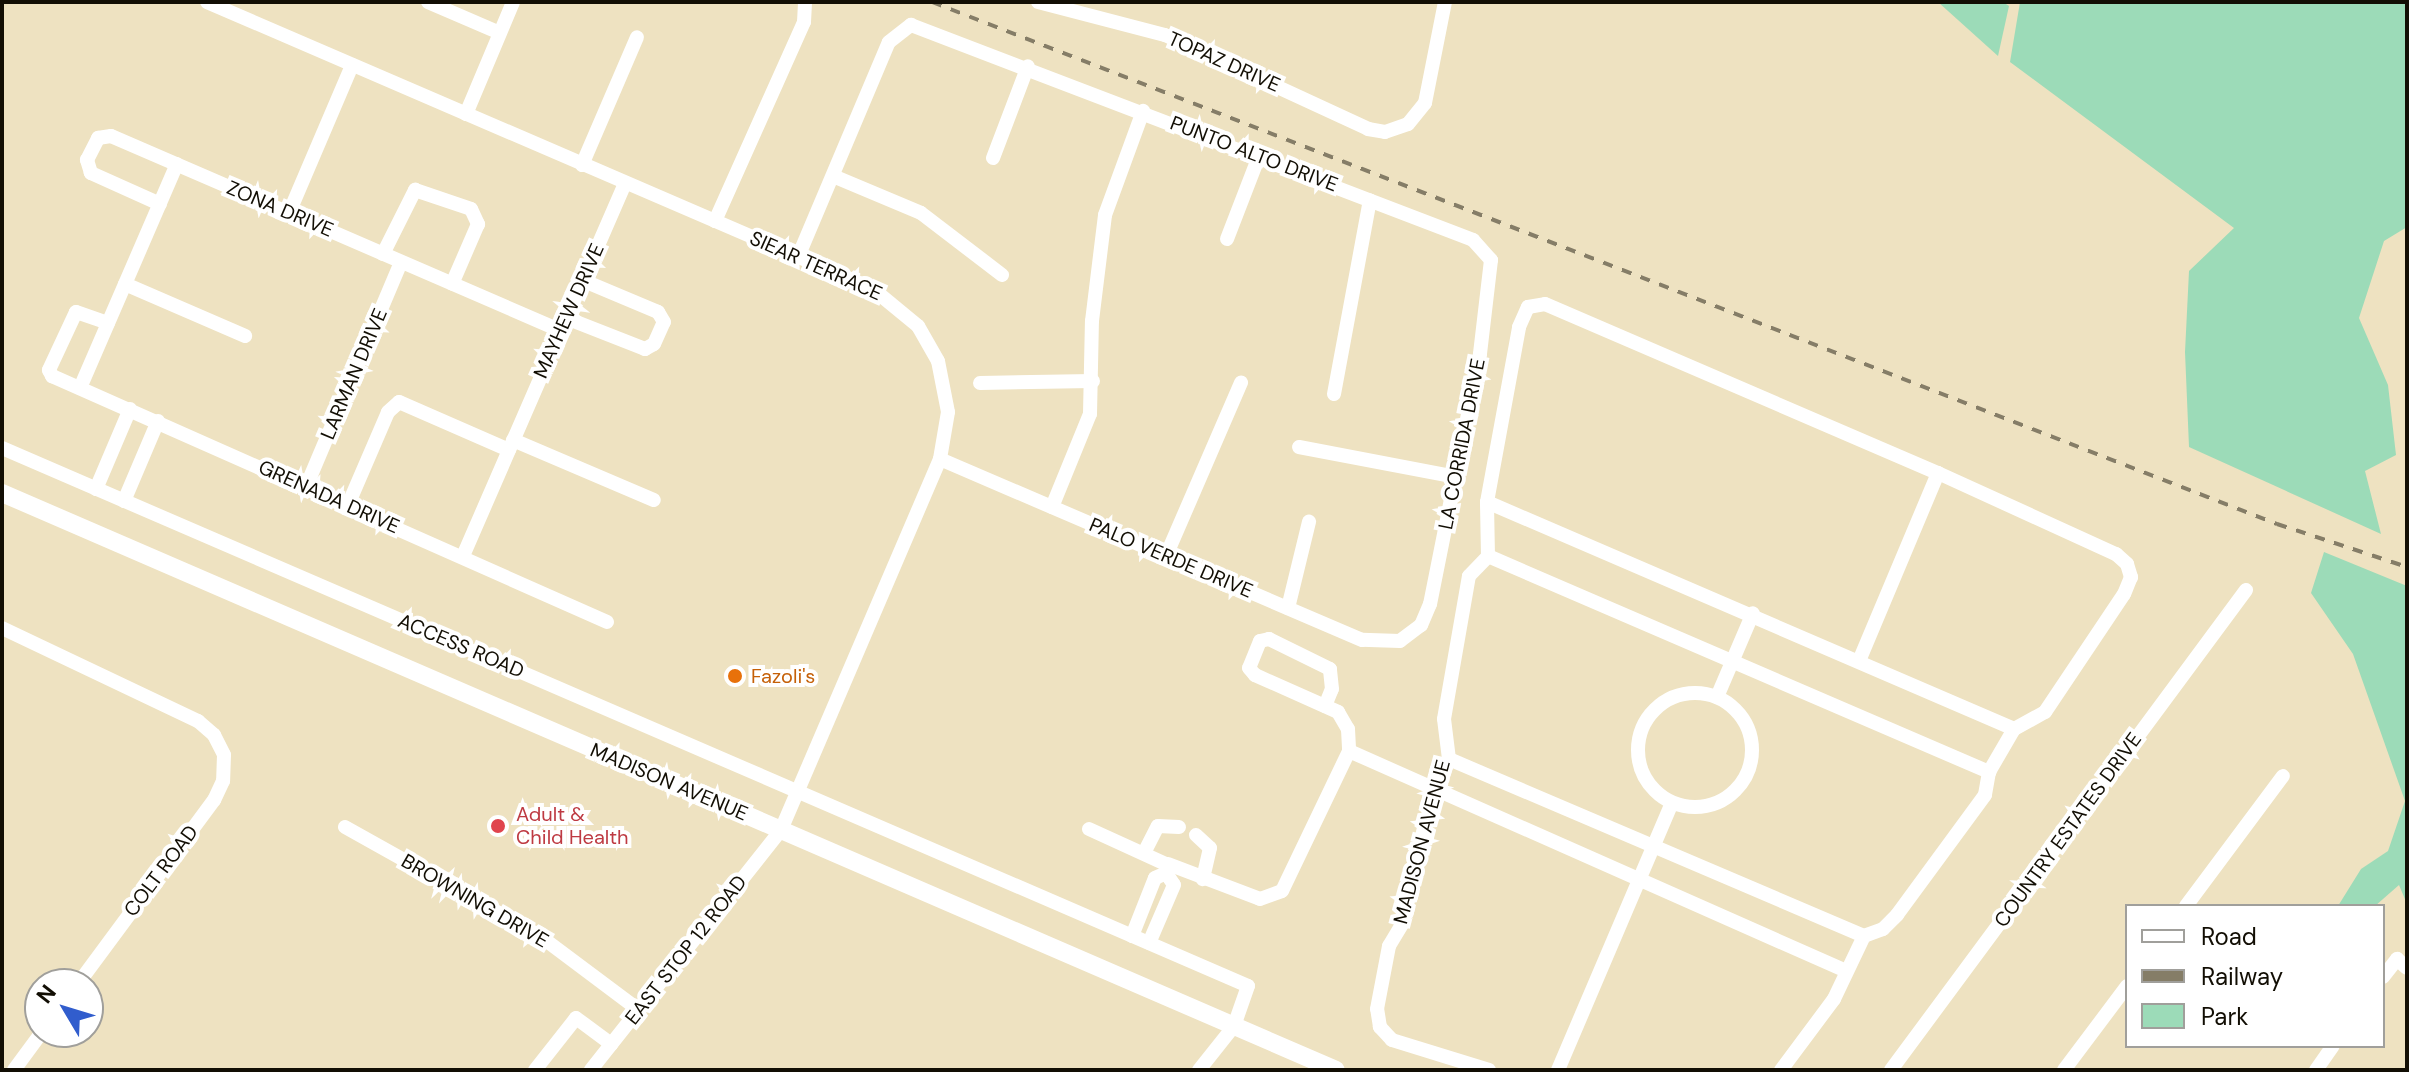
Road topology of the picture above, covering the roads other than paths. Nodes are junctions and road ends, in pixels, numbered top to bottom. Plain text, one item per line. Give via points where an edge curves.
1 (207, 2) edge
2 (428, 2) edge
3 (513, 2) edge
4 (805, 2) edge
5 (1038, 2) edge
6 (1445, 2) edge
7 (500, 33) junction
8 (637, 37) dead end
9 (352, 65) junction
10 (1028, 66) junction
11 (1143, 111) junction
12 (466, 114) junction
13 (1259, 156) junction
14 (993, 158) dead end
15 (177, 164) junction
16 (582, 165) junction
17 (833, 176) junction
18 (625, 183) junction
19 (1370, 200) junction
20 (160, 204) junction
21 (289, 213) junction
22 (715, 221) junction
23 (1227, 239) dead end
24 (1478, 244) joint
25 (383, 254) junction
26 (798, 257) junction
27 (401, 262) junction
28 (1002, 275) dead end
29 (582, 280) junction
30 (125, 284) junction
31 (452, 284) junction
32 (108, 323) junction
33 (563, 324) junction
34 (245, 336) dead end
35 (1093, 381) junction
36 (980, 383) dead end
37 (1241, 383) dead end
38 (80, 388) junction
39 (1334, 394) dead end
40 (130, 409) junction
41 (158, 421) junction
42 (511, 445) junction
43 (1299, 447) dead end
44 (2, 448) edge
45 (940, 459) junction
46 (1938, 473) junction
47 (1457, 477) junction
48 (306, 487) junction
49 (96, 489) junction
50 (2, 493) edge
51 (654, 500) dead end
52 (124, 501) junction
53 (1487, 502) junction
54 (348, 505) junction
55 (1052, 507) junction
56 (1309, 522) dead end
57 (463, 556) junction
58 (1166, 556) junction
59 (1488, 556) junction
60 (2246, 590) dead end
61 (1288, 608) junction
62 (1753, 613) junction
63 (607, 622) dead end
64 (2, 628) edge
65 (1404, 639) joint
66 (1734, 661) junction
67 (1859, 661) junction
68 (1717, 697) junction
69 (1325, 706) junction
70 (2014, 729) junction
71 (1349, 751) junction
72 (1449, 759) junction
73 (1989, 772) junction
74 (2283, 776) dead end
75 (797, 792) junction
76 (1436, 794) junction
77 (1672, 803) junction
78 (345, 827) dead end
79 (1179, 827) dead end
80 (1089, 829) dead end
81 (781, 830) junction
82 (1196, 835) dead end
83 (1654, 845) junction
84 (1144, 853) junction
85 (1167, 869) junction
86 (1203, 879) junction
87 (1638, 882) junction
88 (2187, 904) edge
89 (1132, 936) junction
90 (1864, 936) junction
91 (1149, 943) junction
92 (90, 968) edge
93 (2407, 968) edge
94 (1844, 970) junction
95 (2385, 974) edge
96 (2125, 989) edge
97 (639, 1010) junction
98 (1234, 1026) junction
99 (611, 1044) junction
100 (30, 1048) edge
101 (2332, 1048) edge
102 (14, 1070) edge
103 (535, 1070) edge
104 (591, 1070) edge
105 (1199, 1070) edge
106 (1336, 1070) edge
107 (1489, 1070) edge
108 (1558, 1070) edge
109 (1781, 1070) edge
110 (1891, 1070) edge
111 (2064, 1070) edge
112 (2316, 1070) edge

1 - 9 street, SIEAR TERRACE
2 - 7 street
3 - 7 street
4 - 22 street via 804,22
5 - 6 street, TOPAZ DRIVE via 1165,35 1368,129 1385,132 1404,126 1425,103
7 - 12 street
8 - 16 street
9 - 12 street, SIEAR TERRACE
9 - 21 street
10 - 11 street, PUNTO ALTO DRIVE
10 - 14 street
10 - 17 street, PUNTO ALTO DRIVE via 926,27 906,27 889,42
11 - 13 street, PUNTO ALTO DRIVE
11 - 35 street via 1105,215 1092,321
12 - 16 street, SIEAR TERRACE
13 - 19 street, PUNTO ALTO DRIVE
13 - 23 street
15 - 20 street
15 - 20 street, ZONA DRIVE via 108,135 98,138 90,151 86,164 91,173
15 - 21 street, ZONA DRIVE
16 - 18 street, SIEAR TERRACE
17 - 26 street
17 - 28 street via 930,219
18 - 22 street, SIEAR TERRACE
18 - 29 street, MAYHEW DRIVE
19 - 24 street, PUNTO ALTO DRIVE
19 - 39 street
20 - 30 street
21 - 25 street, ZONA DRIVE
22 - 26 street, SIEAR TERRACE
24 - 47 street, LA CORRIDA DRIVE via 1492,266
25 - 27 street, ZONA DRIVE
25 - 31 street via 415,190 471,209 478,224
26 - 45 street, SIEAR TERRACE via 878,292 918,326 945,383 948,424
27 - 31 street, ZONA DRIVE
27 - 48 street, LARMAN DRIVE
29 - 33 street, MAYHEW DRIVE
29 - 33 street, ZONA DRIVE via 658,312 664,322 654,344 645,349
30 - 32 street
30 - 34 street
31 - 33 street, ZONA DRIVE
32 - 38 street
32 - 38 street, GRENADA DRIVE via 76,312 50,373
33 - 42 street, MAYHEW DRIVE
35 - 36 street
35 - 55 street via 1088,421
37 - 58 street
38 - 40 street, GRENADA DRIVE
40 - 41 street, GRENADA DRIVE
40 - 49 street
41 - 48 street, GRENADA DRIVE
41 - 52 street
42 - 51 street
42 - 54 street via 399,402 388,412
42 - 57 street, MAYHEW DRIVE
43 - 47 street
44 - 49 street, ACCESS ROAD
45 - 55 street, PALO VERDE DRIVE
45 - 75 street, SIEAR TERRACE
46 - 53 street via 1545,304 1527,309 1519,327
46 - 67 street
46 - 70 street via 2116,554 2131,577 2045,712
47 - 65 street, LA CORRIDA DRIVE via 1429,609
48 - 54 street, GRENADA DRIVE
49 - 52 street, ACCESS ROAD
50 - 81 main road, MADISON AVENUE
52 - 75 street, ACCESS ROAD
53 - 59 street
53 - 62 street
54 - 57 street, GRENADA DRIVE
55 - 58 street, PALO VERDE DRIVE
56 - 61 street
57 - 63 street, GRENADA DRIVE
58 - 61 street, PALO VERDE DRIVE
59 - 66 street
59 - 72 street, MADISON AVENUE via 1469,576 1443,728
60 - 110 street, COUNTRY ESTATES DRIVE
61 - 65 street, PALO VERDE DRIVE via 1370,643
62 - 66 street
62 - 67 street
64 - 92 street, COLT ROAD via 198,721 222,750 223,781 214,800
66 - 68 street
66 - 73 street
67 - 70 street
68 - 77 street via 1696,693 1670,699 1642,728 1640,769 1655,792
68 - 77 street via 1735,709 1748,728 1753,750 1748,772 1717,804 1694,808
69 - 69 street via 1255,675 1249,668 1260,641 1269,639 1330,669 1332,689
69 - 71 street via 1338,712 1348,729
70 - 73 street
71 - 76 street
71 - 86 street via 1282,891 1260,899
72 - 76 street, MADISON AVENUE
72 - 83 street
73 - 90 street via 1985,795 1897,915 1883,929
74 - 88 street
75 - 81 street, SIEAR TERRACE
75 - 89 street, ACCESS ROAD
76 - 87 street
76 - 107 street, MADISON AVENUE via 1403,923 1389,946 1377,1016 1392,1040
77 - 83 street
78 - 97 street, BROWNING DRIVE via 540,936
79 - 84 street via 1158,826
80 - 84 street
81 - 97 street, EAST STOP 12 ROAD
81 - 98 main road, MADISON AVENUE
82 - 86 street via 1210,848
83 - 87 street
83 - 90 street
84 - 85 street
85 - 86 street
85 - 89 street via 1155,878
85 - 91 street via 1174,885
87 - 94 street
87 - 108 street
89 - 91 street, ACCESS ROAD
90 - 94 street
91 - 98 street, ACCESS ROAD via 1248,986
93 - 95 street via 2397,959
94 - 109 street via 1834,999
96 - 111 street
97 - 99 street, EAST STOP 12 ROAD
98 - 105 street
98 - 106 main road, MADISON AVENUE
99 - 103 street via 576,1018
99 - 104 street, EAST STOP 12 ROAD
100 - 102 street
101 - 112 street

